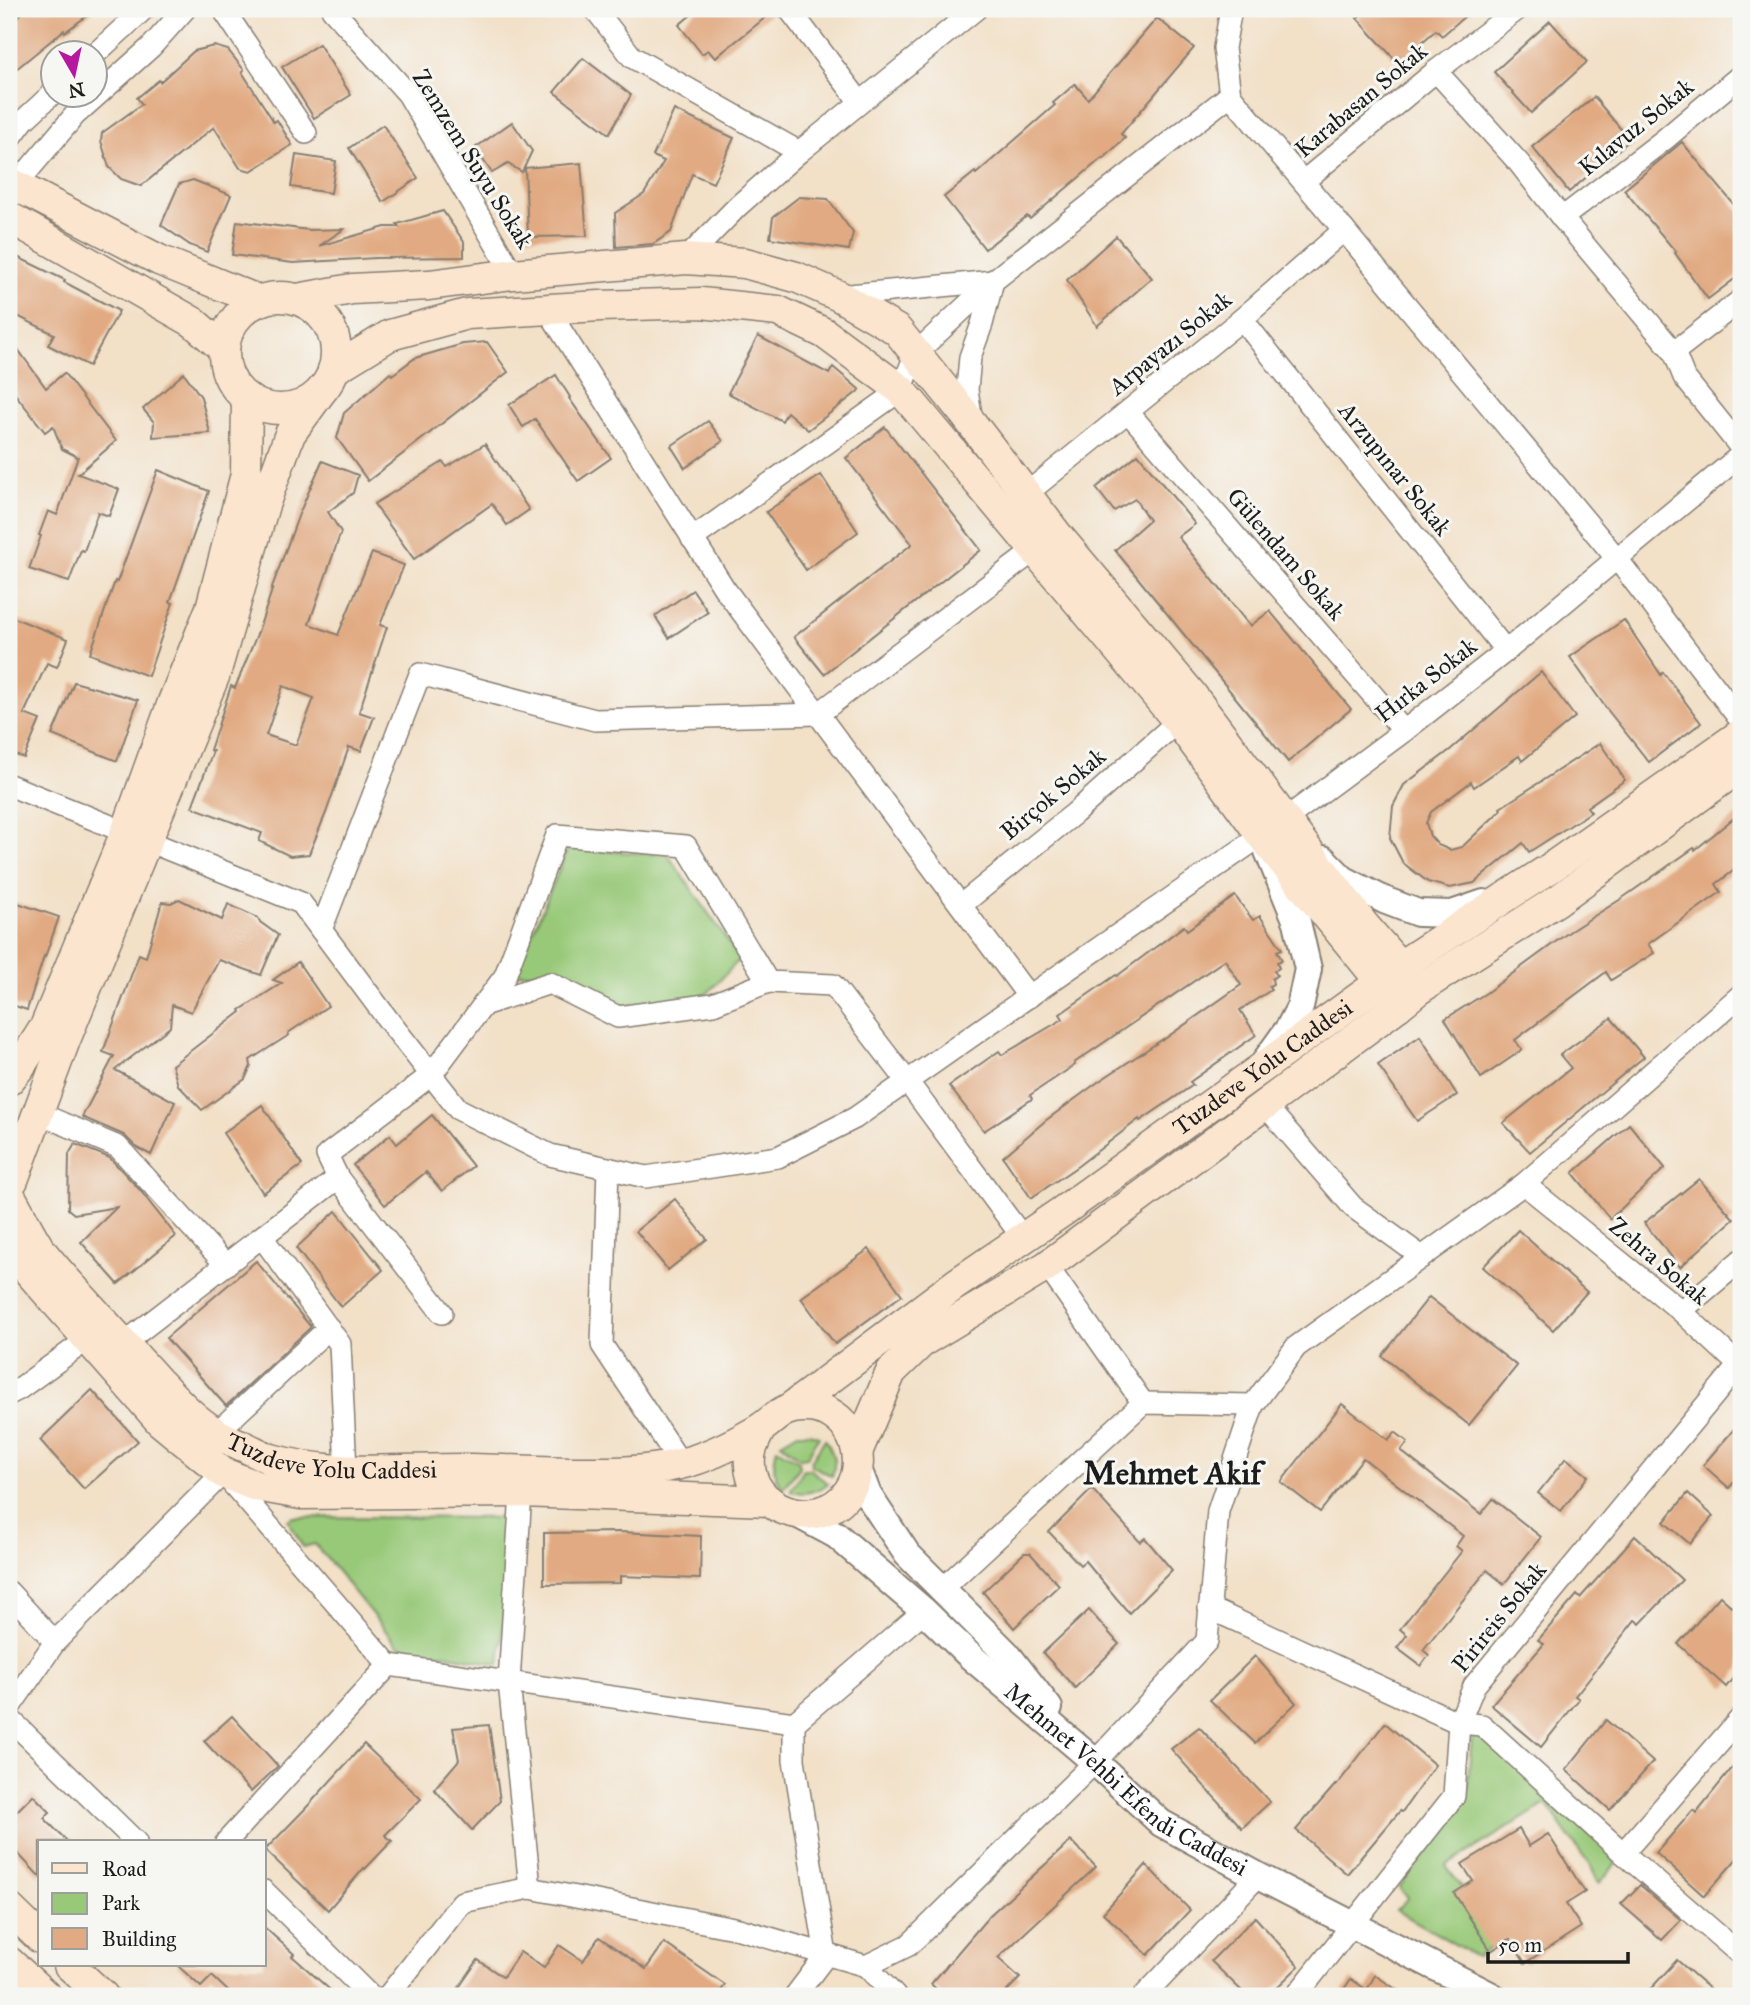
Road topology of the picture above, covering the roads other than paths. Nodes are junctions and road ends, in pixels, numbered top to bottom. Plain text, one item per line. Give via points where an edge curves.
1 (144, 9) edge
2 (185, 9) edge
3 (223, 9) edge
4 (332, 9) edge
5 (595, 9) edge
6 (789, 9) edge
7 (1231, 9) edge
8 (1518, 9) edge
9 (972, 10) edge
10 (108, 42) edge
11 (1436, 71) junction
12 (1741, 75) edge
13 (1230, 95) junction
14 (860, 102) junction
15 (38, 107) edge
16 (306, 132) dead end
17 (9, 140) edge
18 (799, 152) junction
19 (1304, 181) junction
20 (12, 184) edge
21 (9, 217) edge
22 (1562, 218) junction
23 (1345, 230) junction
24 (686, 259) junction
25 (513, 275) junction
26 (993, 281) junction
27 (839, 296) junction
28 (297, 299) junction
29 (1741, 300) edge
30 (260, 301) junction
31 (548, 310) junction
32 (1242, 319) junction
33 (224, 349) junction
34 (1674, 352) junction
35 (916, 353) junction
36 (329, 378) junction
37 (901, 390) junction
38 (247, 398) junction
39 (1128, 412) junction
40 (972, 424) junction
41 (1741, 447) edge
42 (1741, 455) edge
43 (1026, 494) junction
44 (692, 539) junction
45 (1035, 550) junction
46 (1618, 560) junction
47 (1506, 652) junction
48 (818, 714) junction
49 (1178, 721) junction
50 (1741, 721) edge
51 (1404, 731) junction
52 (1741, 734) edge
53 (1741, 766) edge
54 (9, 785) edge
55 (1273, 828) junction
56 (137, 836) junction
57 (1509, 895) junction
58 (961, 905) junction
59 (321, 930) junction
60 (768, 982) junction
61 (1400, 986) junction
62 (1741, 995) edge
63 (1029, 997) junction
64 (483, 1005) junction
65 (1262, 1067) junction
66 (431, 1074) junction
67 (9, 1080) edge
68 (907, 1081) junction
69 (1264, 1104) junction
70 (38, 1112) junction
71 (608, 1168) junction
72 (338, 1178) junction
73 (10, 1180) edge
74 (1524, 1184) junction
75 (262, 1237) junction
76 (1023, 1238) junction
77 (9, 1250) edge
78 (1422, 1256) junction
79 (1741, 1260) edge
80 (226, 1265) junction
81 (1047, 1266) junction
82 (1681, 1311) junction
83 (442, 1313) dead end
84 (328, 1328) junction
85 (88, 1339) junction
86 (123, 1344) junction
87 (1740, 1366) edge
88 (9, 1394) edge
89 (1143, 1403) junction
90 (1253, 1405) junction
91 (789, 1409) junction
92 (761, 1428) junction
93 (216, 1433) junction
94 (858, 1460) junction
95 (681, 1464) junction
96 (346, 1470) junction
97 (223, 1473) junction
98 (521, 1492) junction
99 (769, 1502) junction
100 (797, 1514) junction
101 (942, 1589) junction
102 (9, 1592) edge
103 (1209, 1608) junction
104 (924, 1611) junction
105 (55, 1642) junction
106 (389, 1665) junction
107 (509, 1682) junction
108 (9, 1708) edge
109 (9, 1718) edge
110 (1741, 1718) edge
111 (794, 1723) junction
112 (1458, 1724) junction
113 (1088, 1757) junction
114 (134, 1840) edge
115 (228, 1840) edge
116 (1623, 1853) junction
117 (1258, 1876) junction
118 (530, 1888) junction
119 (266, 1893) edge
120 (9, 1908) edge
121 (1352, 1924) junction
122 (38, 1936) edge
123 (826, 1955) junction
124 (1741, 1955) edge
125 (9, 1962) edge
126 (70, 1966) edge
127 (866, 1966) junction
128 (46, 1996) edge
129 (103, 1996) edge
130 (369, 1996) edge
131 (388, 1996) edge
132 (795, 1996) edge
133 (895, 1996) edge
134 (1144, 1996) edge
135 (1296, 1996) edge
136 (1492, 1996) edge

1 - 10 street
2 - 20 street via 151,47 75,115
3 - 16 street
4 - 25 street, Zemzem Suyu Sokak via 408,94
5 - 18 street via 632,57
6 - 14 street
7 - 13 street via 1224,48
8 - 11 street, Karabasan Sokak
9 - 14 street
11 - 19 street, Karabasan Sokak
11 - 22 street
12 - 22 street, Kılavuz Sokak
13 - 19 street
13 - 26 street
14 - 18 street
15 - 17 street
18 - 24 street
19 - 23 street
20 - 30 main road via 159,260
21 - 33 main road via 193,322
22 - 34 street
23 - 32 street, Arpayazı Sokak
23 - 46 street
24 - 25 main road
24 - 27 main road via 745,263 796,277
25 - 28 main road via 352,289
26 - 27 street
26 - 35 street
26 - 40 street via 971,357 967,390
27 - 35 main road via 897,330
28 - 30 main road
28 - 36 main road via 325,319 333,335 336,352
29 - 34 street
30 - 33 main road via 235,320
31 - 36 main road via 467,314 390,335
31 - 37 main road via 701,303 778,311 824,333
31 - 44 street
32 - 39 street, Arpayazı Sokak
32 - 47 street, Arzupınar Sokak
33 - 38 main road via 226,368
34 - 41 street via 1684,377
35 - 37 street
35 - 40 main road
36 - 38 main road via 313,398 297,406 280,409
36 - 56 main road via 290,434 264,505 215,674
37 - 44 street
37 - 45 main road
38 - 56 main road via 246,474 211,608 173,702
39 - 43 street, Arpayazı Sokak
39 - 51 street, Gülendam Sokak
40 - 43 main road
42 - 46 street, Hırka Sokak
43 - 55 main road via 1191,694
44 - 48 street
45 - 48 street
45 - 49 main road
46 - 47 street, Hırka Sokak
46 - 50 street
47 - 51 street, Hırka Sokak
48 - 58 street
48 - 59 street via 595,720 420,674
49 - 55 main road
49 - 58 street, Birçok Sokak
51 - 55 street, Hırka Sokak
52 - 57 main road, Tuzdeve Yolu Caddesi
53 - 61 main road, Tuzdeve Yolu Caddesi via 1558,900
54 - 56 street, Hırka Sokak
55 - 57 street via 1343,879 1418,913 1452,914
55 - 61 main road via 1363,924
55 - 63 street, Hırka Sokak
55 - 65 street via 1308,969 1300,1007
56 - 59 street, Hırka Sokak via 301,903
56 - 67 main road via 46,1027
56 - 70 main road
57 - 61 main road, Tuzdeve Yolu Caddesi
58 - 63 street
59 - 66 street, Hırka Sokak
60 - 64 street via 713,1004 618,1017 550,983
60 - 64 street via 686,846 557,835 505,976
60 - 68 street via 833,985
61 - 65 main road, Tuzdeve Yolu Caddesi
61 - 69 main road, Tuzdeve Yolu Caddesi
62 - 74 street
63 - 68 street, Hırka Sokak
64 - 66 street
65 - 76 main road, Tuzdeve Yolu Caddesi
66 - 71 street, Hırka Sokak via 458,1109 550,1156
66 - 72 street via 327,1155
68 - 71 street, Hırka Sokak via 855,1118 778,1157 646,1177
68 - 76 street
69 - 78 street via 1353,1207
69 - 81 main road, Tuzdeve Yolu Caddesi
70 - 73 main road
70 - 80 street via 118,1147
71 - 95 street via 602,1345
72 - 75 street
72 - 83 street
73 - 86 main road, Tuzdeve Yolu Caddesi via 41,1250
74 - 78 street
74 - 82 street, Zehra Sokak
75 - 80 street
75 - 84 street
76 - 91 main road, Tuzdeve Yolu Caddesi
77 - 85 main road, Tuzdeve Yolu Caddesi
78 - 90 street via 1297,1347
79 - 82 street
80 - 86 street
81 - 89 street
81 - 94 main road, Tuzdeve Yolu Caddesi via 923,1341 891,1372
82 - 87 street, Zehra Sokak
84 - 93 street
84 - 96 street via 340,1344
85 - 88 street
85 - 97 main road, Tuzdeve Yolu Caddesi via 161,1422
86 - 93 main road, Tuzdeve Yolu Caddesi via 185,1409
87 - 112 street, Pirireis Sokak via 1474,1686
89 - 90 street
89 - 101 street
90 - 103 street via 1218,1511
91 - 92 main road
91 - 94 main road via 807,1406 840,1419 851,1433
92 - 95 main road, Tuzdeve Yolu Caddesi
92 - 99 main road via 750,1459 758,1489
93 - 96 main road, Tuzdeve Yolu Caddesi via 268,1458
94 - 100 main road via 854,1483 836,1504 824,1511
94 - 101 street via 868,1495 907,1553
95 - 96 main road, Tuzdeve Yolu Caddesi via 626,1473
97 - 98 main road, Tuzdeve Yolu Caddesi via 256,1486 301,1494
97 - 105 street
97 - 106 street
98 - 99 main road, Tuzdeve Yolu Caddesi
98 - 107 street
99 - 100 main road
100 - 104 street, Mehmet Vehbi Efendi Caddesi via 836,1535
101 - 113 street via 1007,1654
102 - 105 street
103 - 112 street
103 - 113 street via 1207,1641
104 - 111 street
104 - 113 street, Mehmet Vehbi Efendi Caddesi
105 - 108 street
106 - 107 street
106 - 115 street
107 - 111 street
107 - 118 street
109 - 114 street
110 - 116 street
111 - 123 street via 794,1760
112 - 116 street via 1482,1725
112 - 121 street, Pirireis Sokak via 1454,1796
113 - 117 street, Mehmet Vehbi Efendi Caddesi via 1161,1824
113 - 127 street via 909,1945
116 - 124 street
117 - 121 street, Mehmet Vehbi Efendi Caddesi
117 - 134 street
118 - 123 street via 739,1929
118 - 131 street via 462,1902
119 - 130 street
120 - 122 main road
121 - 135 street, Pirireis Sokak
121 - 136 street, Mehmet Vehbi Efendi Caddesi
123 - 127 street
123 - 132 street
125 - 128 main road
126 - 129 main road
127 - 133 street

